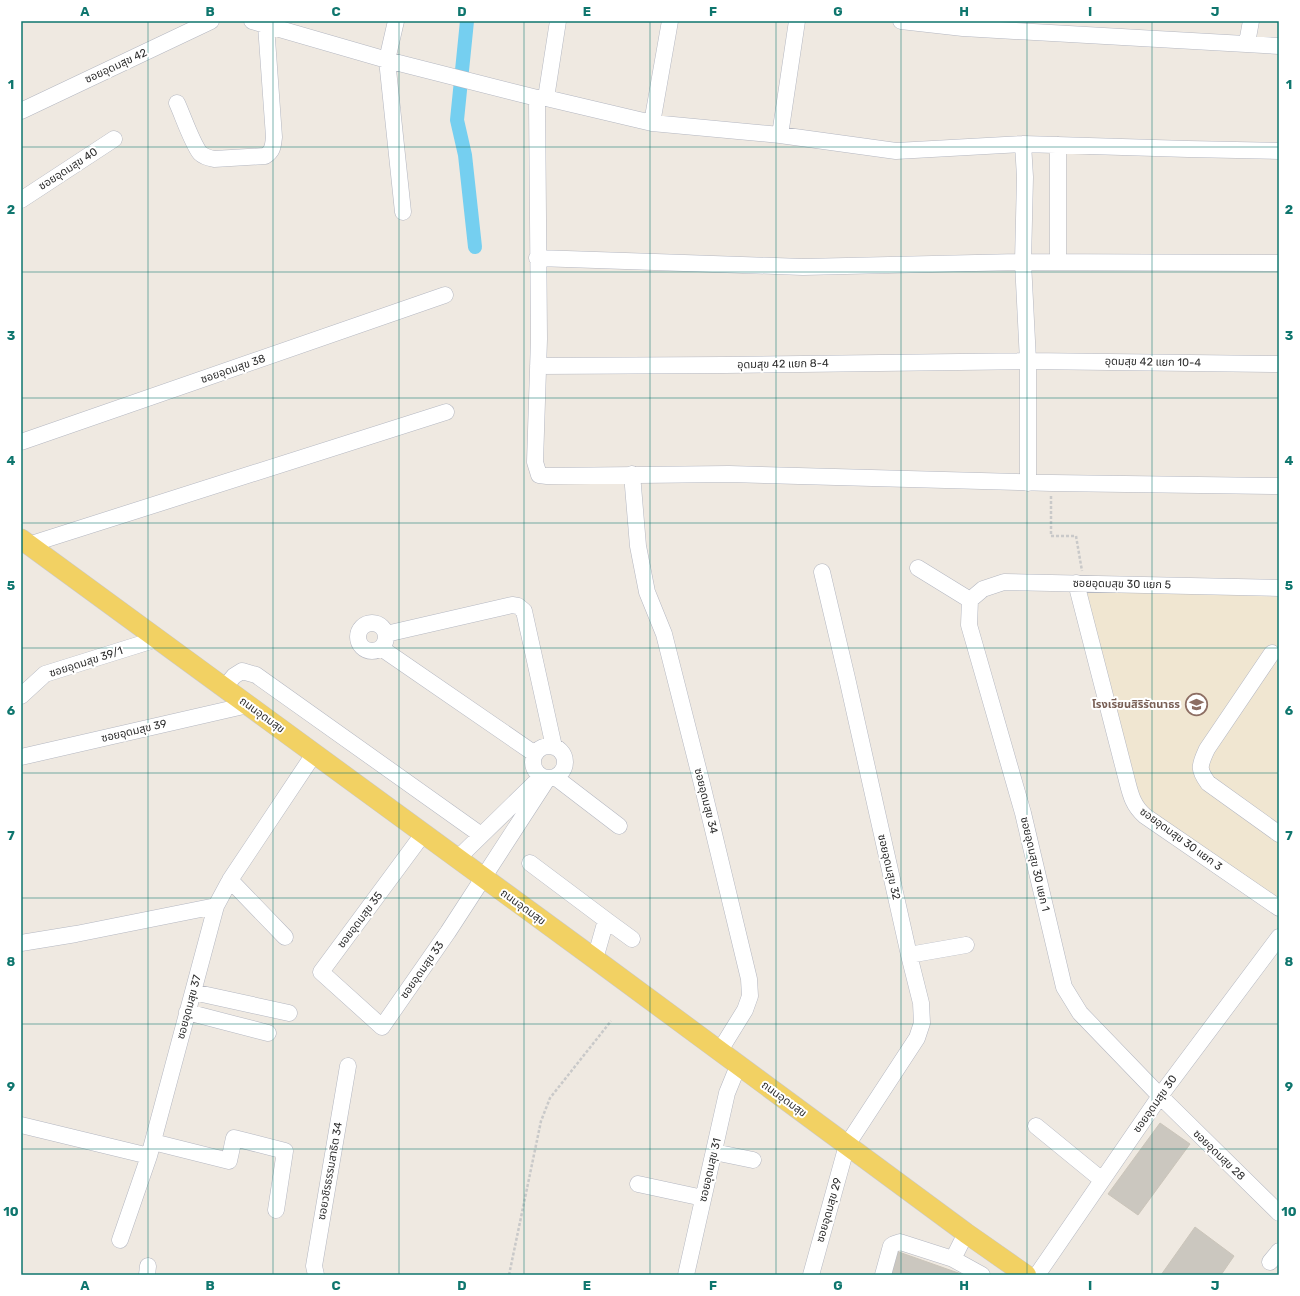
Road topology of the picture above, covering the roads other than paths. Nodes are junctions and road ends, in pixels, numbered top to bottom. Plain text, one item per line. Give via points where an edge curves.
1 (211, 21) edge
2 (396, 21) edge
3 (558, 21) edge
4 (670, 21) edge
5 (797, 21) edge
6 (901, 21) edge
7 (1251, 21) edge
8 (259, 23) edge
9 (1247, 43) junction
10 (1279, 46) edge
11 (387, 60) junction
12 (541, 98) junction
13 (177, 103) dead end
14 (21, 111) edge
15 (652, 123) junction
16 (780, 135) junction
17 (114, 139) dead end
18 (1023, 144) junction
19 (1058, 145) junction
20 (1279, 151) edge
21 (21, 200) edge
22 (403, 212) dead end
23 (537, 258) junction
24 (1023, 262) junction
25 (1058, 262) junction
26 (1279, 263) edge
27 (445, 296) dead end
28 (1028, 361) junction
29 (1279, 364) edge
30 (538, 366) junction
31 (446, 412) dead end
32 (21, 442) edge
33 (632, 474) junction
34 (1028, 483) junction
35 (1279, 486) edge
36 (25, 542) edge
37 (918, 568) dead end
38 (822, 572) dead end
39 (1080, 583) junction
40 (1279, 588) edge
41 (970, 600) junction
42 (157, 639) junction
43 (1272, 653) dead end
44 (224, 688) junction
45 (21, 696) edge
46 (248, 705) junction
47 (554, 747) junction
48 (314, 754) junction
49 (535, 754) junction
50 (21, 757) edge
51 (548, 777) junction
52 (619, 826) dead end
53 (423, 834) junction
54 (1279, 834) edge
55 (481, 835) junction
56 (457, 859) junction
57 (530, 863) dead end
58 (483, 879) junction
59 (230, 880) junction
60 (216, 906) junction
61 (1279, 908) edge
62 (606, 920) junction
63 (285, 937) dead end
64 (1279, 938) edge
65 (632, 939) dead end
66 (21, 943) edge
67 (966, 945) dead end
68 (909, 955) junction
69 (595, 959) junction
70 (193, 992) junction
71 (352, 1000) joint
72 (188, 1012) junction
73 (289, 1013) dead end
74 (268, 1033) dead end
75 (719, 1052) junction
76 (348, 1066) dead end
77 (738, 1066) junction
78 (1160, 1096) junction
79 (21, 1125) edge
80 (1036, 1126) dead end
81 (847, 1146) junction
82 (151, 1149) junction
83 (714, 1152) junction
84 (753, 1160) dead end
85 (1102, 1180) junction
86 (638, 1184) dead end
87 (703, 1198) junction
88 (276, 1210) dead end
89 (1279, 1213) edge
90 (966, 1233) junction
91 (120, 1240) dead end
92 (953, 1259) junction
93 (1005, 1269) edge
94 (316, 1275) edge
95 (686, 1275) edge
96 (811, 1275) edge
97 (883, 1275) edge
98 (982, 1275) edge
99 (1026, 1275) edge
100 (1037, 1275) edge

1 - 14 street, ซอยอุดมสุข 42
2 - 11 street
3 - 12 street
4 - 15 street
5 - 16 street
6 - 9 street via 963,28
7 - 9 street
8 - 11 street
8 - 13 street via 274,137 270,152 265,156 207,158 196,146
9 - 10 street
11 - 12 street
11 - 22 street
12 - 15 street
12 - 23 street
15 - 16 street
16 - 18 street via 896,151
17 - 21 street, ซอยอุดมสุข 40
18 - 19 street
18 - 24 street
19 - 20 street
19 - 25 street
23 - 24 street via 803,266
23 - 30 street
24 - 25 street
24 - 28 street
25 - 26 street
27 - 32 street, ซอยอุดมสุข 38
28 - 29 street, อุดมสุข 42 แยก 10-4
28 - 30 street, อุดมสุข 42 แยก 8-4
28 - 34 street
30 - 33 street via 535,462 539,475
31 - 36 street
33 - 34 street via 729,474
33 - 75 street, ซอยอุดมสุข 34 via 638,546 647,592 664,634 749,979 750,996 745,1010
34 - 35 street
36 - 42 main road, ถนนอุดมสุข
37 - 41 street
38 - 68 street, ซอยอุดมสุข 32
39 - 40 street, ซอยอุดมสุข 30 แยก 5
39 - 41 street, ซอยอุดมสุข 30 แยก 5 via 1004,582 983,589
39 - 61 street, ซอยอุดมสุข 30 แยก 3 via 1125,773 1132,799 1138,810
41 - 78 street, ซอยอุดมสุข 30 แยก 1 via 969,625 1024,813 1064,987 1080,1013
42 - 44 main road, ถนนอุดมสุข
42 - 45 street, ซอยอุดมสุข 39/1 via 45,674
43 - 54 street via 1207,749 1200,764 1202,774 1208,783
44 - 46 main road, ถนนอุดมสุข
44 - 55 street via 242,671 256,675
46 - 48 main road, ถนนอุดมสุข
46 - 50 street, ซอยอุดมสุข 39
47 - 49 street via 544,747
47 - 49 street via 524,611 518,606 512,605 383,641
47 - 51 street via 563,754 565,765 559,774
48 - 53 main road, ถนนอุดมสุข
48 - 59 street, ซอยอุดมสุข 37
49 - 51 street via 533,764 537,773
51 - 52 street
51 - 55 street
51 - 58 street
53 - 56 main road, ถนนอุดมสุข
53 - 71 street, ซอยอุดมสุข 35 via 321,972
55 - 56 street
56 - 58 main road, ถนนอุดมสุข
57 - 62 street
58 - 69 main road, ถนนอุดมสุข
58 - 71 street, ซอยอุดมสุข 33 via 382,1027
59 - 60 street, ซอยอุดมสุข 37
59 - 63 street
60 - 66 street
60 - 70 street, ซอยอุดมสุข 37
62 - 65 street
62 - 69 street
64 - 78 street, ซอยอุดมสุข 30
67 - 68 street
68 - 81 street, ซอยอุดมสุข 32 via 921,1003 922,1023 917,1038
69 - 75 main road, ถนนอุดมสุข
70 - 72 street, ซอยอุดมสุข 37
70 - 73 street
72 - 74 street
72 - 82 street, ซอยอุดมสุข 37
75 - 77 main road, ถนนอุดมสุข
76 - 94 street, ซอยวชิรธรรมสาธิต 34 via 314,1266
77 - 81 main road, ถนนอุดมสุข
77 - 83 street, ซอยอุดมสุข 31 via 727,1094
78 - 85 street, ซอยอุดมสุข 30
78 - 89 street, ซอยอุดมสุข 28
79 - 82 street
80 - 85 street
81 - 90 main road, ถนนอุดมสุข
81 - 96 street, ซอยอุดมสุข 29
82 - 88 street via 229,1161 234,1138 285,1151
82 - 91 street, ซอยอุดมสุข 37
83 - 84 street
83 - 87 street, ซอยอุดมสุข 31
85 - 100 street, ซอยอุดมสุข 30
86 - 87 street
87 - 95 street, ซอยอุดมสุข 31
90 - 92 street
90 - 93 main road, ถนนอุดมสุข
92 - 97 street via 897,1242 891,1246
92 - 98 street
93 - 99 main road, ถนนอุดมสุข

